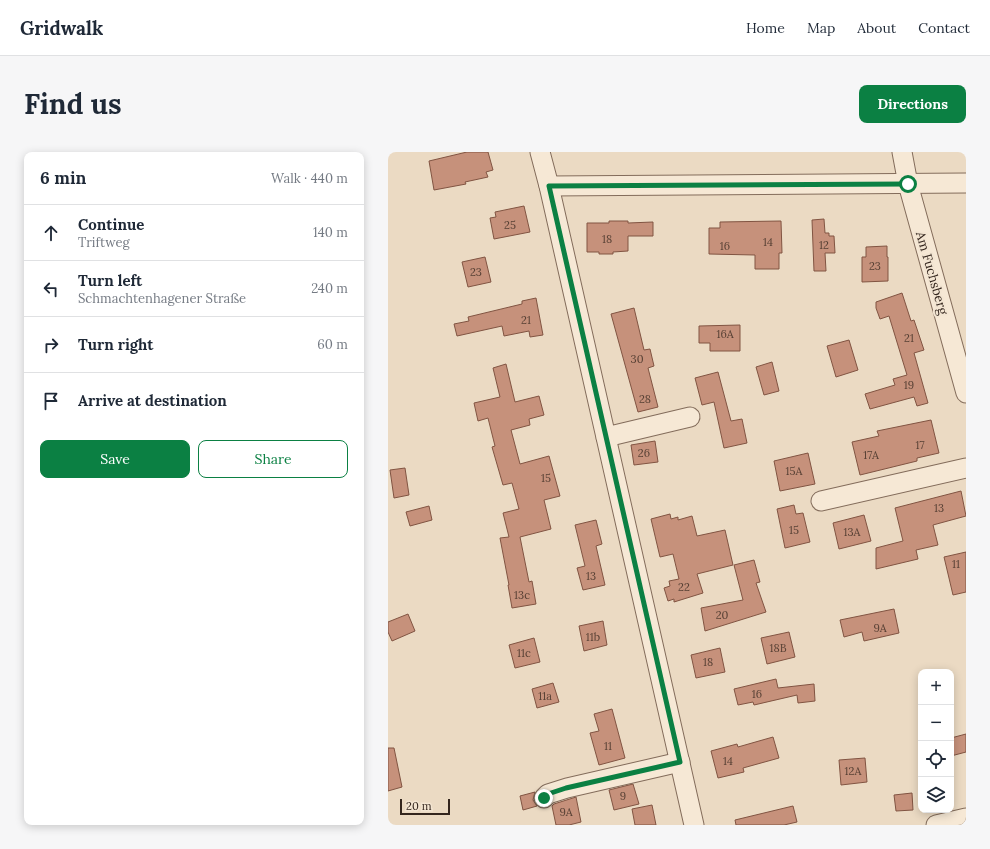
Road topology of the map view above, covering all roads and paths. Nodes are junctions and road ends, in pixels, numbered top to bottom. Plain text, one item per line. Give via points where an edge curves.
1 (540, 152) edge
2 (902, 152) edge
3 (966, 183) edge
4 (908, 184) junction
5 (549, 186) junction
6 (966, 393) edge
7 (690, 417) dead end
8 (606, 437) junction
9 (966, 468) edge
10 (821, 501) dead end
11 (680, 762) junction
12 (544, 798) dead end
13 (966, 818) edge
14 (694, 825) edge
15 (936, 825) edge

1 - 5 street
2 - 4 street, Am Fuchsberg
3 - 4 street
4 - 5 street
4 - 6 street, Am Fuchsberg
5 - 8 street
7 - 8 street
8 - 11 street
9 - 10 street
11 - 12 street via 566,788
11 - 14 street
13 - 15 street

